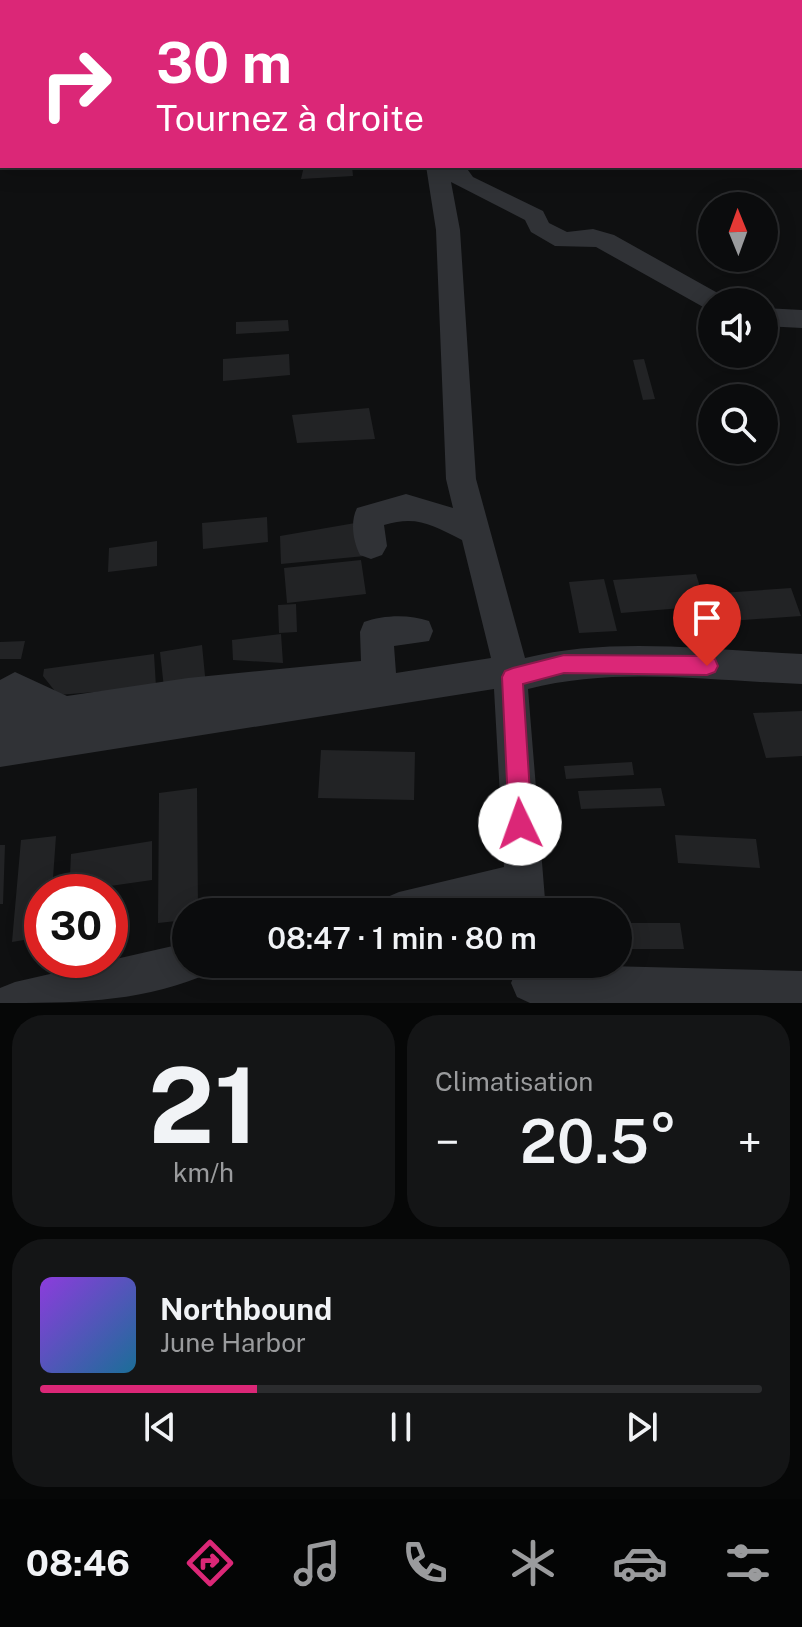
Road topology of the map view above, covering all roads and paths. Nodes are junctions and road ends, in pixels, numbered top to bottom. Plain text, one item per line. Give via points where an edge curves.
1 (437, 168) edge
2 (454, 168) edge
3 (698, 293) edge
4 (778, 318) edge
5 (802, 319) edge
6 (474, 532) junction
7 (371, 546) dead end
8 (417, 631) dead end
9 (802, 669) edge
10 (513, 677) junction
11 (0, 705) edge
12 (62, 711) junction
13 (0, 727) edge
14 (0, 750) edge
15 (524, 897) edge
16 (172, 966) edge
17 (530, 983) edge
18 (802, 992) edge
19 (15, 1003) edge

1 - 6 street via 448,230 458,461
2 - 3 street via 465,182 535,216 539,227 564,240 605,241
4 - 5 street
6 - 7 street via 406,506 368,517
6 - 10 street
8 - 12 street via 376,632 379,675
9 - 10 street via 564,664
10 - 14 street via 510,671
10 - 15 street
11 - 12 street via 15,688
12 - 13 street
16 - 19 street
17 - 18 street

